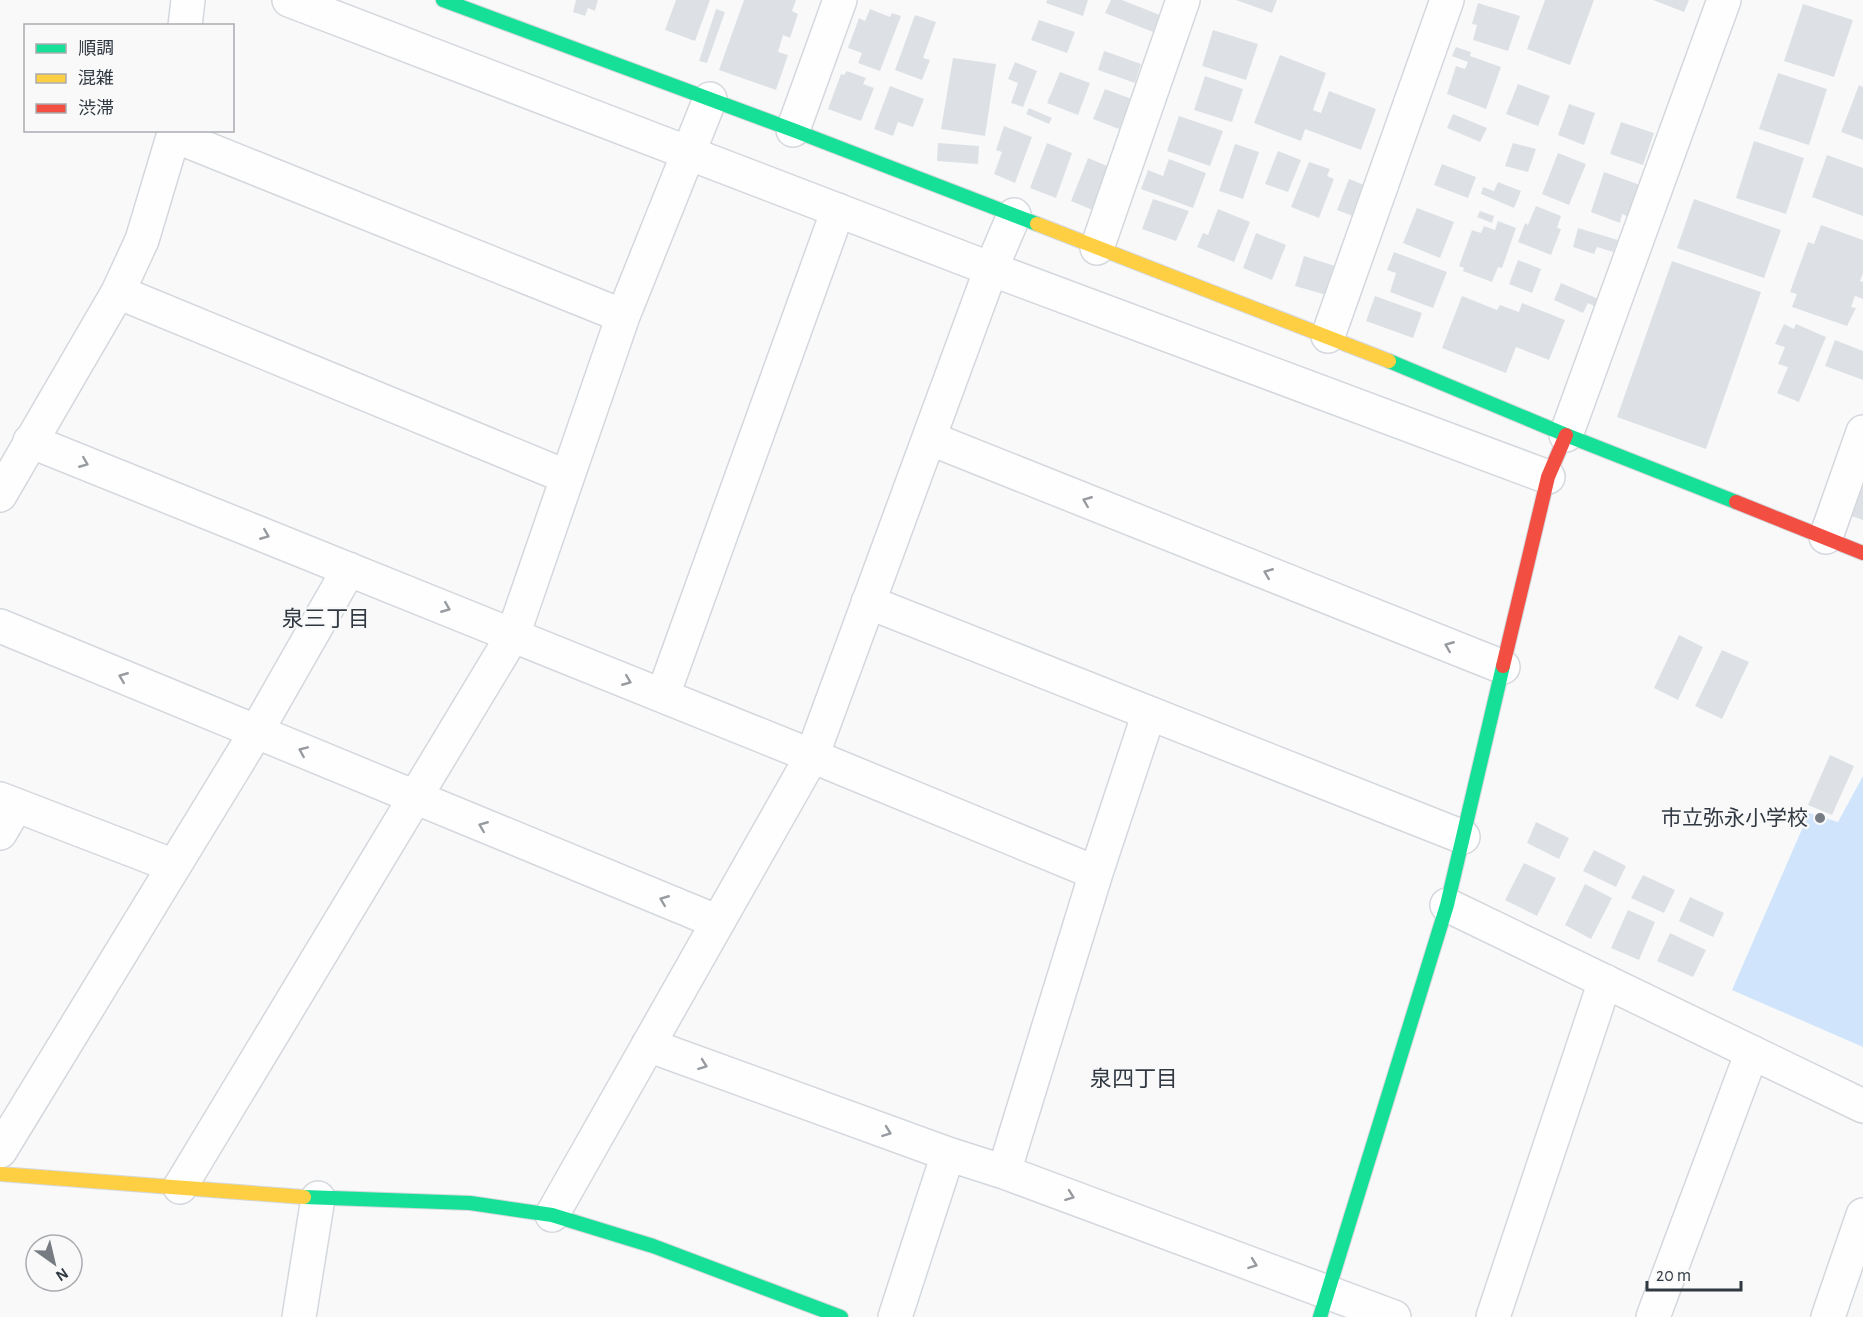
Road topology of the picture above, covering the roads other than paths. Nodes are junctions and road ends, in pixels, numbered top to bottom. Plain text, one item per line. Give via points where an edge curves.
1 (188, 0) edge
2 (289, 0) edge
3 (444, 0) edge
4 (840, 0) edge
5 (1183, 0) edge
6 (1447, 0) edge
7 (1724, 0) edge
8 (495, 9) edge
9 (185, 24) edge
10 (710, 99) junction
11 (794, 130) junction
12 (175, 133) edge
13 (687, 153) junction
14 (838, 210) junction
15 (1014, 215) junction
16 (1097, 248) junction
17 (991, 269) junction
18 (118, 292) junction
19 (623, 316) junction
20 (1328, 336) junction
21 (1863, 432) edge
22 (1566, 435) junction
23 (929, 438) junction
24 (30, 441) junction
25 (567, 477) junction
26 (1548, 477) junction
27 (0, 495) edge
28 (1826, 537) junction
29 (1863, 553) edge
30 (349, 569) junction
31 (868, 602) junction
32 (0, 626) edge
33 (513, 635) junction
34 (1503, 667) junction
35 (663, 695) junction
36 (1149, 713) junction
37 (256, 732) junction
38 (812, 756) junction
39 (416, 798) junction
40 (5, 812) edge
41 (1463, 837) junction
42 (174, 866) junction
43 (1096, 873) junction
44 (1447, 905) junction
45 (718, 922) junction
46 (1605, 981) junction
47 (648, 1045) junction
48 (1752, 1052) junction
49 (1863, 1106) edge
50 (0, 1151) edge
51 (948, 1154) junction
52 (1004, 1172) junction
53 (0, 1174) edge
54 (180, 1187) junction
55 (318, 1198) junction
56 (552, 1215) junction
57 (1863, 1215) edge
58 (1324, 1305) edge
59 (830, 1315) edge
60 (299, 1317) edge
61 (895, 1317) edge
62 (1394, 1317) edge
63 (1494, 1317) edge
64 (1653, 1317) edge
65 (1828, 1317) edge

1 - 9 street
2 - 13 street
3 - 8 street
4 - 11 street
5 - 16 street
6 - 20 street
7 - 22 street
8 - 10 street
10 - 11 street
10 - 13 street
11 - 15 street
12 - 18 street via 142,240
12 - 19 street
13 - 14 street
13 - 19 street
14 - 17 street
14 - 35 street
15 - 16 street
15 - 17 street
16 - 20 street
17 - 23 street
17 - 26 street
18 - 24 street
18 - 25 street
19 - 25 street
20 - 22 street
21 - 28 street
22 - 26 street
22 - 28 street
23 - 31 street
34 -> 23 street
24 - 27 street
24 -> 30 street
25 - 33 street
26 - 34 street
28 - 29 street
30 -> 33 street
30 - 37 street
31 - 36 street
31 - 38 street
37 -> 32 street
33 -> 35 street
33 - 39 street
34 - 41 street
35 - 38 street
36 - 41 street
36 - 43 street
39 -> 37 street
37 - 42 street
38 - 43 street
38 - 45 street
45 -> 39 street
39 - 54 street
40 - 42 street
41 - 44 street
42 - 50 street
43 - 52 street
44 - 46 street
44 - 58 street
45 - 47 street
46 - 48 street
46 - 63 street
47 -> 51 street
47 - 56 street
48 - 49 street
48 - 64 street
51 - 52 street
51 - 61 street
52 -> 58 street
53 - 54 street
54 - 55 street
55 - 56 street via 470,1203
55 - 60 street
56 - 59 street via 653,1246
57 - 65 street
58 - 62 street

